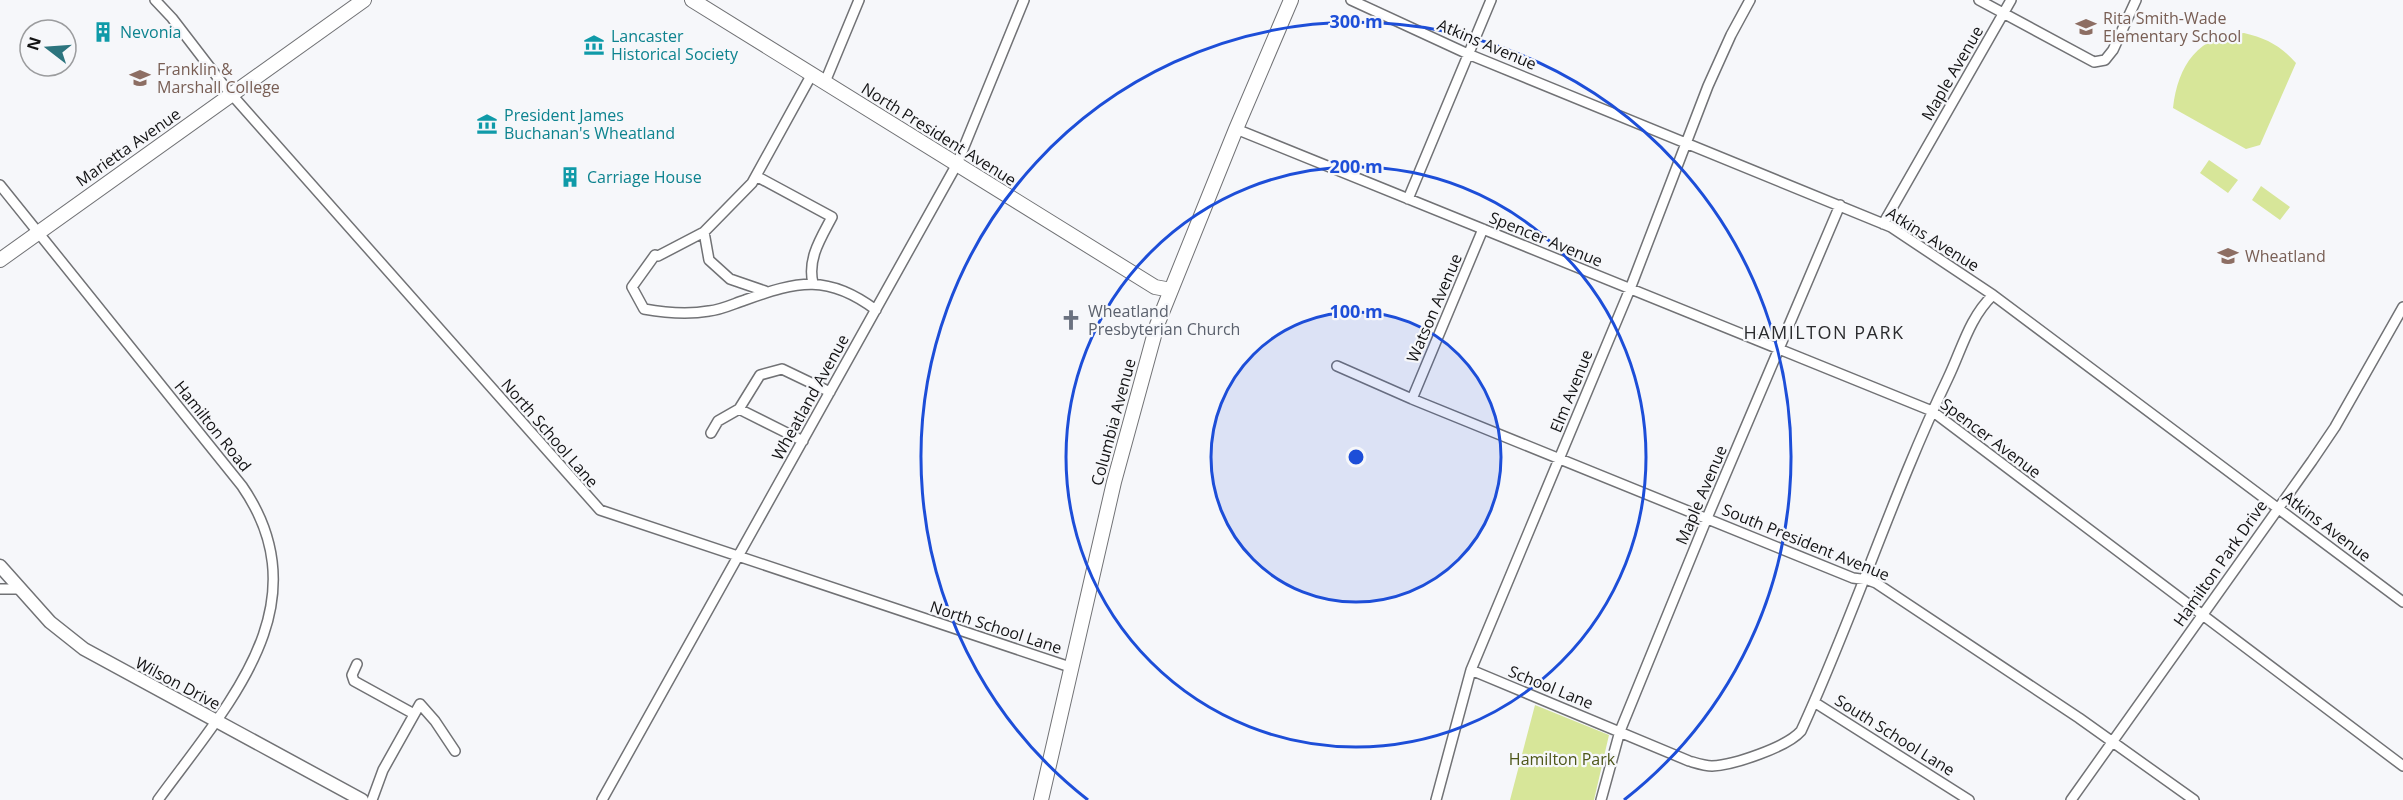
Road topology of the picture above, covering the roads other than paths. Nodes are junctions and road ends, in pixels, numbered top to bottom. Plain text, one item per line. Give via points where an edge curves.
1 (155, 0) edge
2 (364, 0) edge
3 (693, 0) edge
4 (859, 0) edge
5 (1024, 0) edge
6 (1292, 0) edge
7 (1351, 0) edge
8 (1491, 0) edge
9 (1750, 0) edge
10 (1979, 0) edge
11 (2011, 0) edge
12 (2136, 0) edge
13 (2004, 13) junction
14 (1468, 54) junction
15 (812, 74) junction
16 (825, 82) junction
17 (231, 94) junction
18 (1236, 129) junction
19 (1688, 143) junction
20 (957, 164) junction
21 (756, 176) junction
22 (0, 185) edge
23 (1408, 199) junction
24 (1840, 206) junction
25 (1883, 224) junction
26 (1483, 229) junction
27 (37, 232) junction
28 (704, 232) junction
29 (0, 260) edge
30 (813, 283) junction
31 (1630, 289) junction
32 (1171, 290) junction
33 (770, 292) junction
34 (1993, 295) junction
35 (2403, 307) edge
36 (876, 310) junction
37 (1779, 350) junction
38 (1337, 366) dead end
39 (830, 392) junction
40 (1412, 399) junction
41 (739, 409) junction
42 (1932, 411) junction
43 (711, 433) dead end
44 (803, 441) junction
45 (1560, 459) junction
46 (2278, 508) junction
47 (1707, 518) junction
48 (738, 557) junction
49 (0, 566) edge
50 (1864, 579) junction
51 (0, 589) edge
52 (19, 590) junction
53 (2403, 602) edge
54 (2201, 615) junction
55 (357, 664) dead end
56 (1070, 667) junction
57 (1471, 670) junction
58 (1814, 702) junction
59 (414, 714) junction
60 (215, 721) junction
61 (1620, 731) junction
62 (2111, 742) junction
63 (455, 751) dead end
64 (2403, 766) edge
65 (158, 800) edge
66 (362, 800) edge
67 (372, 800) edge
68 (602, 800) edge
69 (1041, 800) edge
70 (1436, 800) edge
71 (1601, 800) edge
72 (1969, 800) edge
73 (2071, 800) edge
74 (2194, 800) edge

1 - 17 street, North School Lane
2 - 17 main road, Marietta Avenue
3 - 15 main road, North President Avenue
4 - 16 street
5 - 20 street, Wheatland Avenue
6 - 18 main road, Columbia Avenue
7 - 14 street, Atkins Avenue
8 - 14 street
9 - 19 street, Elm Avenue via 1708,86
10 - 13 street
11 - 13 street, Maple Avenue
12 - 13 street via 2114,50 2104,60 2094,62
13 - 25 street, Maple Avenue
14 - 19 street, Atkins Avenue
14 - 23 street
15 - 16 main road, North President Avenue
15 - 21 street
16 - 20 main road, North President Avenue
17 - 27 main road, Marietta Avenue
17 - 48 street, North School Lane via 594,505 608,514
18 - 23 street, Spencer Avenue
18 - 32 main road, Columbia Avenue
19 - 24 street, Atkins Avenue
19 - 31 street, Elm Avenue
20 - 32 main road, North President Avenue via 1155,287
20 - 36 street, Wheatland Avenue
21 - 28 street
21 - 30 street via 832,217 815,250 810,270
22 - 27 street, Hamilton Road
23 - 26 street, Spencer Avenue
24 - 25 street, Atkins Avenue
24 - 37 street, Maple Avenue
25 - 34 street, Atkins Avenue
26 - 31 street, Spencer Avenue
26 - 40 street, Watson Avenue
27 - 29 main road, Marietta Avenue
27 - 60 street, Hamilton Road via 242,486 266,531 274,569 269,619 250,666
28 - 33 street via 709,260 730,279
28 - 33 street via 655,255 632,287 644,309 671,314 711,311
30 - 33 street
30 - 36 street via 844,291
31 - 37 street, Spencer Avenue
31 - 45 street, Elm Avenue
32 - 56 main road, Columbia Avenue via 1157,325 1130,423
34 - 42 street via 1973,319
34 - 46 street, Atkins Avenue
35 - 46 street, Hamilton Park Drive via 2335,427
36 - 39 street, Wheatland Avenue
37 - 42 street, Spencer Avenue
37 - 47 street, Maple Avenue
38 - 40 street, South President Avenue
39 - 41 street via 782,369 760,375
39 - 44 street, Wheatland Avenue
40 - 45 street, South President Avenue
41 - 43 street via 718,422
41 - 44 street
42 - 50 street
42 - 54 street, Spencer Avenue
44 - 48 street, Wheatland Avenue
45 - 47 street, South President Avenue
45 - 57 street, Elm Avenue
46 - 53 street, Atkins Avenue
46 - 54 street, Hamilton Park Drive
47 - 50 street, South President Avenue via 1853,578
47 - 61 street, Maple Avenue
48 - 56 street, North School Lane
48 - 68 street, Wheatland Avenue
49 - 52 street, Wilson Drive
50 - 58 street
50 - 62 street, South President Avenue via 1971,645
51 - 52 street
52 - 60 street, Wilson Drive via 84,649
54 - 62 street, Hamilton Park Drive
54 - 64 street, Spencer Avenue
55 - 59 street via 352,675 354,681
56 - 69 main road, Columbia Avenue
57 - 61 street, School Lane
57 - 70 street, Elm Avenue
58 - 61 street, South School Lane via 1801,731 1788,742 1713,766 1689,761
58 - 72 street, South School Lane
59 - 63 street via 420,704
59 - 67 street via 383,770
60 - 65 street, Hamilton Road
60 - 66 street, Wilson Drive
61 - 71 street, Maple Avenue
62 - 73 street, Hamilton Park Drive
62 - 74 street, South President Avenue

